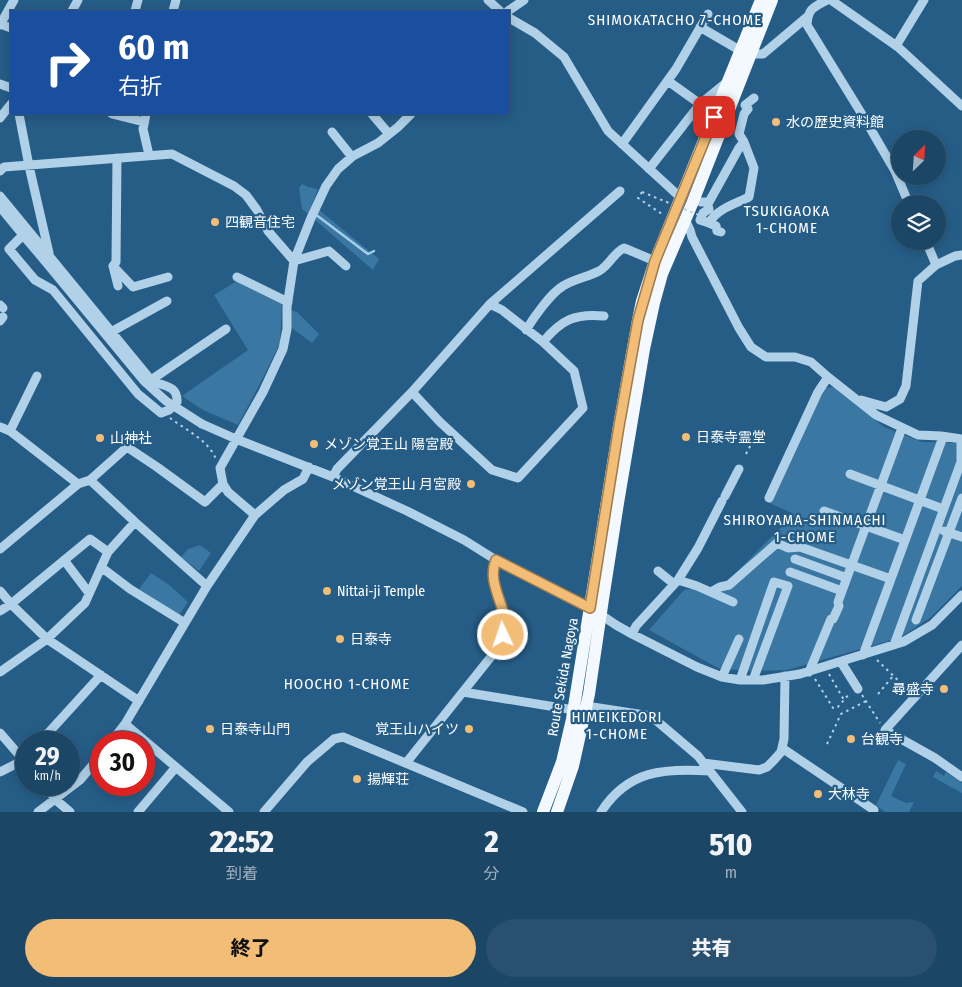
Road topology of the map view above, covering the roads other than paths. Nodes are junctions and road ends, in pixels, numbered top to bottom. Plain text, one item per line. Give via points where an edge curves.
1 (14, 0) edge
2 (488, 0) edge
3 (524, 0) edge
4 (761, 0) edge
5 (772, 0) edge
6 (827, 0) edge
7 (831, 0) edge
8 (924, 0) edge
9 (499, 10) edge
10 (509, 10) edge
11 (708, 14) dead end
12 (807, 17) junction
13 (510, 19) edge
14 (0, 25) edge
15 (700, 27) junction
16 (896, 46) junction
17 (746, 53) junction
18 (668, 81) junction
19 (728, 81) junction
20 (754, 98) dead end
21 (700, 104) junction
22 (10, 105) edge
23 (962, 106) edge
24 (19, 115) edge
25 (120, 115) edge
26 (373, 115) edge
27 (410, 115) edge
28 (0, 118) edge
29 (145, 118) edge
30 (332, 132) dead end
31 (389, 134) junction
32 (744, 142) junction
33 (622, 144) junction
34 (149, 155) junction
35 (352, 157) junction
36 (117, 158) junction
37 (29, 166) junction
38 (649, 169) junction
39 (0, 171) edge
40 (620, 190) dead end
41 (905, 195) edge
42 (0, 196) edge
43 (687, 200) junction
44 (707, 202) junction
45 (0, 207) edge
46 (685, 219) junction
47 (710, 222) junction
48 (721, 232) dead end
49 (23, 235) junction
50 (930, 250) edge
51 (49, 255) junction
52 (962, 255) edge
53 (294, 261) junction
54 (655, 261) junction
55 (936, 265) junction
56 (113, 266) junction
57 (346, 266) dead end
58 (168, 277) dead end
59 (237, 277) dead end
60 (118, 286) dead end
61 (167, 301) dead end
62 (288, 302) junction
63 (490, 304) junction
64 (604, 316) dead end
65 (226, 329) dead end
66 (526, 330) junction
67 (111, 332) junction
68 (543, 342) junction
69 (37, 376) dead end
70 (828, 377) junction
71 (151, 380) junction
72 (412, 392) junction
73 (855, 399) junction
74 (0, 426) edge
75 (902, 428) junction
76 (10, 431) junction
77 (943, 437) junction
78 (236, 439) junction
79 (962, 439) edge
80 (962, 463) edge
81 (309, 467) junction
82 (739, 469) dead end
83 (850, 474) dead end
84 (333, 477) junction
85 (90, 480) junction
86 (78, 484) junction
87 (223, 484) junction
88 (880, 486) junction
89 (769, 498) dead end
90 (962, 498) edge
91 (920, 501) junction
92 (943, 509) junction
93 (824, 512) dead end
94 (255, 515) junction
95 (135, 522) junction
96 (866, 526) junction
97 (937, 529) junction
98 (950, 533) junction
99 (962, 537) edge
100 (905, 540) junction
101 (800, 547) junction
102 (0, 549) edge
103 (108, 552) junction
104 (795, 559) junction
105 (64, 560) junction
106 (496, 560) junction
107 (852, 565) junction
108 (101, 567) junction
109 (658, 571) dead end
110 (790, 572) junction
111 (846, 578) junction
112 (891, 579) junction
113 (676, 582) junction
114 (784, 585) junction
115 (207, 586) junction
116 (0, 591) edge
117 (842, 591) junction
118 (711, 592) junction
119 (89, 593) junction
120 (962, 595) edge
121 (733, 602) dead end
122 (11, 604) junction
123 (0, 611) edge
124 (596, 611) junction
125 (905, 616) junction
126 (916, 620) junction
127 (185, 623) junction
128 (923, 632) junction
129 (632, 634) junction
130 (47, 639) junction
131 (739, 639) dead end
132 (894, 645) junction
133 (962, 645) edge
134 (863, 655) junction
135 (841, 662) junction
136 (0, 672) edge
137 (811, 674) junction
138 (101, 675) junction
139 (785, 676) junction
140 (722, 677) junction
141 (740, 680) junction
142 (753, 680) junction
143 (857, 687) road end
144 (463, 692) junction
145 (139, 701) junction
146 (586, 706) junction
147 (574, 710) junction
148 (125, 724) junction
149 (50, 731) edge
150 (120, 731) edge
151 (0, 732) edge
152 (15, 748) edge
153 (782, 748) junction
154 (406, 763) junction
155 (704, 763) junction
156 (15, 765) edge
157 (176, 767) junction
158 (90, 768) edge
159 (710, 771) junction
160 (0, 772) edge
161 (962, 777) edge
162 (53, 796) edge
163 (56, 800) junction
164 (874, 810) dead end
165 (38, 812) edge
166 (70, 812) edge
167 (138, 812) edge
168 (229, 812) edge
169 (264, 812) edge
170 (523, 812) edge
171 (543, 812) edge
172 (557, 812) edge
173 (601, 812) edge
174 (742, 812) edge

1 - 14 street
2 - 9 street
3 - 10 street
4 - 17 main road, Route Sekida Nagoya
5 - 17 main road, Route Sekida Nagoya
6 - 12 street via 810,9
7 - 16 street
8 - 16 street
11 - 15 street
12 - 17 street via 763,54
12 - 41 street via 807,25 863,116
13 - 33 street via 535,32 564,57 608,131
15 - 17 street
15 - 18 street
16 - 23 street
17 - 19 main road, Route Sekida Nagoya
17 - 43 main road, Route Sekida Nagoya
18 - 21 street
18 - 33 street
19 - 21 street
19 - 43 main road, Route Sekida Nagoya
20 - 32 street via 745,105 748,109 739,134
21 - 38 street
22 - 28 street
24 - 37 street
25 - 29 street
26 - 31 street
27 - 31 street
29 - 34 street via 143,129
30 - 35 street
31 - 35 street
32 - 44 street
32 - 47 street via 754,168 750,197 724,209
33 - 38 street
34 - 36 street
34 - 53 street via 172,154 234,186 246,195 268,231
35 - 53 street via 326,186
36 - 37 street
36 - 56 street via 116,262
37 - 39 street via 4,167
37 - 51 street
38 - 43 street
40 - 63 street
42 - 51 street
43 - 44 street
43 - 46 main road, Route Sekida Nagoya
43 - 54 main road, Route Sekida Nagoya
44 - 47 street via 709,209 703,212 700,220
45 - 49 street
46 - 70 street via 722,296 751,346 766,357 795,357 811,362
46 - 124 main road, Route Sekida Nagoya via 662,274 652,312
47 - 48 street
49 - 71 street via 9,249 35,280 53,290 138,394 161,412 169,410 177,402 175,392 167,385
49 - 78 street, bridge via 144,381 166,401 202,424
50 - 55 street
51 - 67 street
52 - 55 street
53 - 57 street via 328,251
53 - 62 street
54 - 66 street via 624,248 618,251 598,272 558,290
54 - 124 main road, Route Sekida Nagoya via 638,320 619,426
55 - 73 street via 918,281 906,386 900,399 886,408
56 - 58 street via 134,286
56 - 60 street
59 - 62 street
61 - 67 street
62 - 78 street via 283,348
63 - 66 street
63 - 72 street
64 - 68 street via 584,315 570,319
65 - 71 street
66 - 68 street
67 - 71 street
68 - 72 street via 574,370 583,408 518,478 492,470
69 - 76 street
70 - 73 street
70 - 89 street
72 - 84 street via 337,469
73 - 75 street via 876,415
74 - 76 street
75 - 77 street via 918,435
75 - 88 street
76 - 86 street
77 - 79 street
77 - 91 street
78 - 81 street
78 - 87 street via 220,468
79 - 80 street
80 - 92 street
81 - 84 street
81 - 94 street via 304,479 284,490
82 - 113 street via 698,548
83 - 88 street
84 - 106 street via 407,511
85 - 86 street
85 - 87 street via 127,447 205,502
85 - 95 street
86 - 102 street
87 - 94 street
88 - 91 street
88 - 96 street
90 - 98 street
91 - 92 street
91 - 100 street
92 - 97 street
93 - 96 street
94 - 115 street
95 - 103 street
95 - 115 street
96 - 100 street
96 - 107 street
97 - 98 street
97 - 125 street
98 - 99 street
98 - 126 street
100 - 112 street
101 - 104 street
101 - 107 street
101 - 118 street via 788,548 777,543 729,585
103 - 105 street via 90,539
103 - 108 street
104 - 110 street
104 - 111 street
105 - 119 street
105 - 122 street
106 - 124 street
106 - 144 street via 493,567 495,588 505,627 494,653
107 - 111 street
107 - 112 street
108 - 119 street
108 - 127 street
109 - 113 street
110 - 114 street
110 - 117 street
111 - 117 street
112 - 134 street
113 - 118 street
113 - 129 street
114 - 141 street via 774,582
114 - 142 street via 788,586
115 - 127 street
116 - 122 street
117 - 137 street
118 - 121 street
119 - 130 street via 85,603
120 - 128 street
122 - 123 street
122 - 130 street
124 - 129 street
124 - 146 main road, Route Sekida Nagoya via 596,651
124 - 147 main road, Route Sekida Nagoya
125 - 126 street
125 - 132 street
126 - 128 street
127 - 145 street
128 - 132 street
129 - 140 street
130 - 136 street
130 - 138 street
131 - 140 street
132 - 134 street
133 - 161 street via 885,730
134 - 135 street
135 - 137 street
135 - 143 street
137 - 139 street
138 - 145 street
138 - 149 street
139 - 142 street
139 - 153 street
140 - 141 street
141 - 142 street
144 - 147 street
144 - 154 street
145 - 148 street
146 - 155 street via 651,716
146 - 172 main road, Route Sekida Nagoya via 573,766
147 - 171 main road, Route Sekida Nagoya via 562,762
148 - 150 street
148 - 157 street
151 - 152 street
153 - 155 street via 767,767 759,770
153 - 164 street
154 - 169 street via 343,737 334,739 307,762
154 - 170 street
155 - 159 street
156 - 160 street
157 - 167 street
157 - 168 street
158 - 163 street
159 - 173 street via 665,771 642,776 616,792
159 - 174 street
162 - 163 street
163 - 165 street
163 - 166 street

